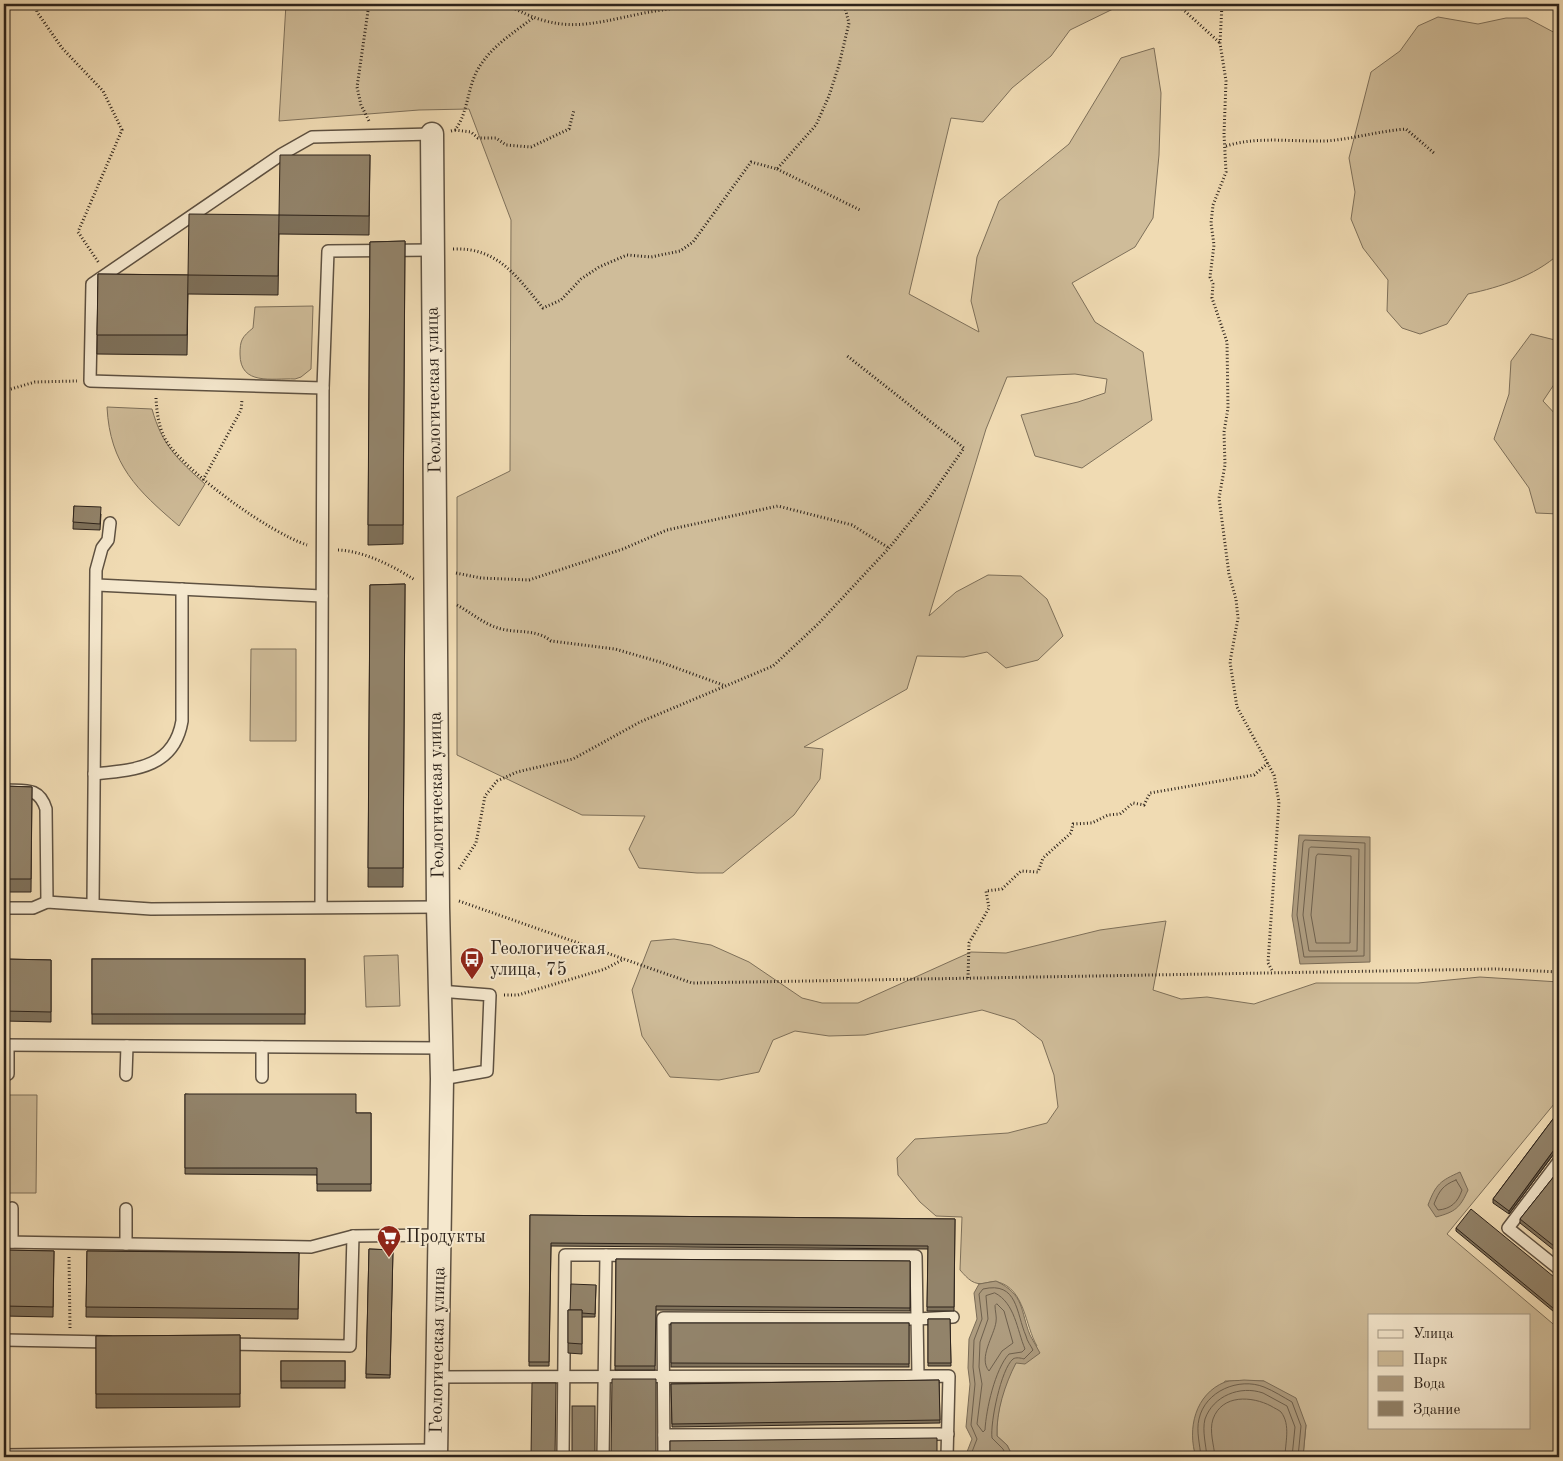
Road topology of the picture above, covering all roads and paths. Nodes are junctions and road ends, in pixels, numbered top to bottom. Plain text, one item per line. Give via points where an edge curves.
1 (35, 4) edge
2 (368, 4) edge
3 (506, 4) edge
4 (689, 4) edge
5 (844, 4) edge
6 (1177, 4) edge
7 (1222, 4) edge
8 (534, 17) junction
9 (1220, 43) junction
10 (574, 110) dead end
11 (455, 130) junction
12 (432, 134) junction
13 (377, 135) junction
14 (1226, 146) junction
15 (1434, 153) dead end
16 (777, 169) junction
17 (860, 210) dead end
18 (433, 250) junction
19 (106, 273) junction
20 (846, 355) dead end
21 (90, 381) junction
22 (155, 383) junction
23 (244, 385) junction
24 (323, 388) junction
25 (4, 390) edge
26 (204, 480) junction
27 (110, 523) dead end
28 (890, 548) junction
29 (322, 549) junction
30 (436, 568) junction
31 (96, 586) junction
32 (182, 589) junction
33 (436, 594) junction
34 (322, 596) junction
35 (723, 686) junction
36 (1268, 763) junction
37 (94, 774) junction
38 (4, 790) edge
39 (438, 900) junction
40 (47, 902) junction
41 (93, 904) junction
42 (321, 907) junction
43 (4, 908) edge
44 (624, 959) junction
45 (1559, 972) edge
46 (1274, 973) junction
47 (968, 978) junction
48 (439, 991) junction
49 (490, 995) junction
50 (6, 1046) edge
51 (127, 1046) junction
52 (262, 1047) junction
53 (441, 1048) junction
54 (8, 1074) dead end
55 (126, 1075) dead end
56 (262, 1077) dead end
57 (442, 1079) junction
58 (1559, 1161) edge
59 (12, 1208) dead end
60 (126, 1209) dead end
61 (439, 1234) junction
62 (353, 1236) junction
63 (8, 1242) edge
64 (70, 1243) junction
65 (126, 1244) junction
66 (606, 1255) junction
67 (1559, 1269) edge
68 (953, 1317) dead end
69 (917, 1319) junction
70 (4, 1340) edge
71 (71, 1341) junction
72 (121, 1342) edge
73 (210, 1344) edge
74 (604, 1376) junction
75 (663, 1376) junction
76 (918, 1376) junction
77 (437, 1377) junction
78 (565, 1377) junction
79 (948, 1434) junction
80 (664, 1435) junction
81 (436, 1454) edge
82 (4, 1455) edge
83 (563, 1457) edge
84 (603, 1457) edge
85 (664, 1457) edge
86 (947, 1457) edge

1 - 19 path via 62,48 104,91 122,130 78,232
2 - 13 path via 357,87 361,105
3 - 8 path
4 - 8 path via 584,26 550,23
5 - 16 path via 849,23 829,96 816,124
6 - 9 path
7 - 9 path
8 - 11 path via 491,50 477,71 462,121
9 - 14 path via 1226,81
10 - 11 path via 569,129 531,147 506,145 496,138 478,138 471,132
11 - 12 path
12 - 13 lane
12 - 18 street, Геологическая улица
13 - 19 lane via 312,137
14 - 15 path via 1246,140 1326,141 1406,129
14 - 36 path via 1226,172 1213,205 1214,245 1210,277 1212,298 1227,342 1228,408 1224,432 1225,465 1219,498 1238,618 1230,662 1237,707
16 - 17 path
16 - 18 path via 751,162 693,242 680,251 651,257 627,255 599,267 561,300 543,308 500,260 471,248
18 - 24 lane via 328,251
18 - 30 street, Геологическая улица
19 - 21 lane via 92,284
20 - 28 path via 964,448
21 - 22 lane
21 - 25 path via 35,382
22 - 23 lane
22 - 26 path via 160,426 169,445
23 - 24 lane
23 - 26 path via 241,410
24 - 29 lane
26 - 29 path via 287,538
27 - 31 lane via 108,540 97,560
28 - 30 path via 852,525 778,506 667,530 529,580 481,578
28 - 35 path via 773,666
29 - 33 path via 351,551 401,571
29 - 34 lane
30 - 33 street, Геологическая улица
31 - 32 lane
31 - 37 lane
32 - 34 lane
32 - 37 lane via 180,736 170,752 154,762 130,770
33 - 35 path via 498,628 522,630 545,636 551,641 615,649
33 - 39 street, Геологическая улица
34 - 42 lane
35 - 39 path via 640,722 573,760 517,772 497,781 485,796 476,842
36 - 46 path via 1274,775 1279,802 1268,963
36 - 47 path via 1254,775 1150,794 1144,805 1133,803 1120,814 1108,815 1092,823 1072,824 1071,833 1043,858 1038,872 1021,871 1002,889 986,891 989,908 969,943
37 - 41 lane
38 - 40 lane via 35,792 42,798 46,809
39 - 42 lane
39 - 44 path
39 - 48 street, Геологическая улица
40 - 41 lane
40 - 43 lane via 33,908
41 - 42 lane via 151,909
44 - 47 path via 692,983
44 - 49 path via 605,969 518,995
45 - 46 path via 1496,969
46 - 47 path
48 - 49 lane
48 - 53 street, Геологическая улица
49 - 57 lane via 487,1071
50 - 51 lane
50 - 54 lane
51 - 52 lane
51 - 55 lane
52 - 53 lane
52 - 56 lane
53 - 57 street, Геологическая улица
57 - 61 street, Геологическая улица
58 - 67 lane via 1508,1228
59 - 63 lane
60 - 65 lane
61 - 62 lane
61 - 77 street, Геологическая улица
62 - 65 lane via 310,1247
62 - 73 lane via 350,1346
63 - 64 lane
64 - 65 lane
64 - 71 path via 68,1318
66 - 69 lane via 916,1256
66 - 74 lane
66 - 78 lane via 565,1255
68 - 69 lane
69 - 75 lane via 663,1318
69 - 76 lane
70 - 71 lane
71 - 72 lane
74 - 75 lane
74 - 78 lane
74 - 84 lane
75 - 76 lane
75 - 80 lane
76 - 79 lane via 949,1376
77 - 78 lane
77 - 81 street, Геологическая улица
78 - 83 lane
79 - 80 lane
79 - 86 lane
80 - 85 lane
81 - 82 lane

